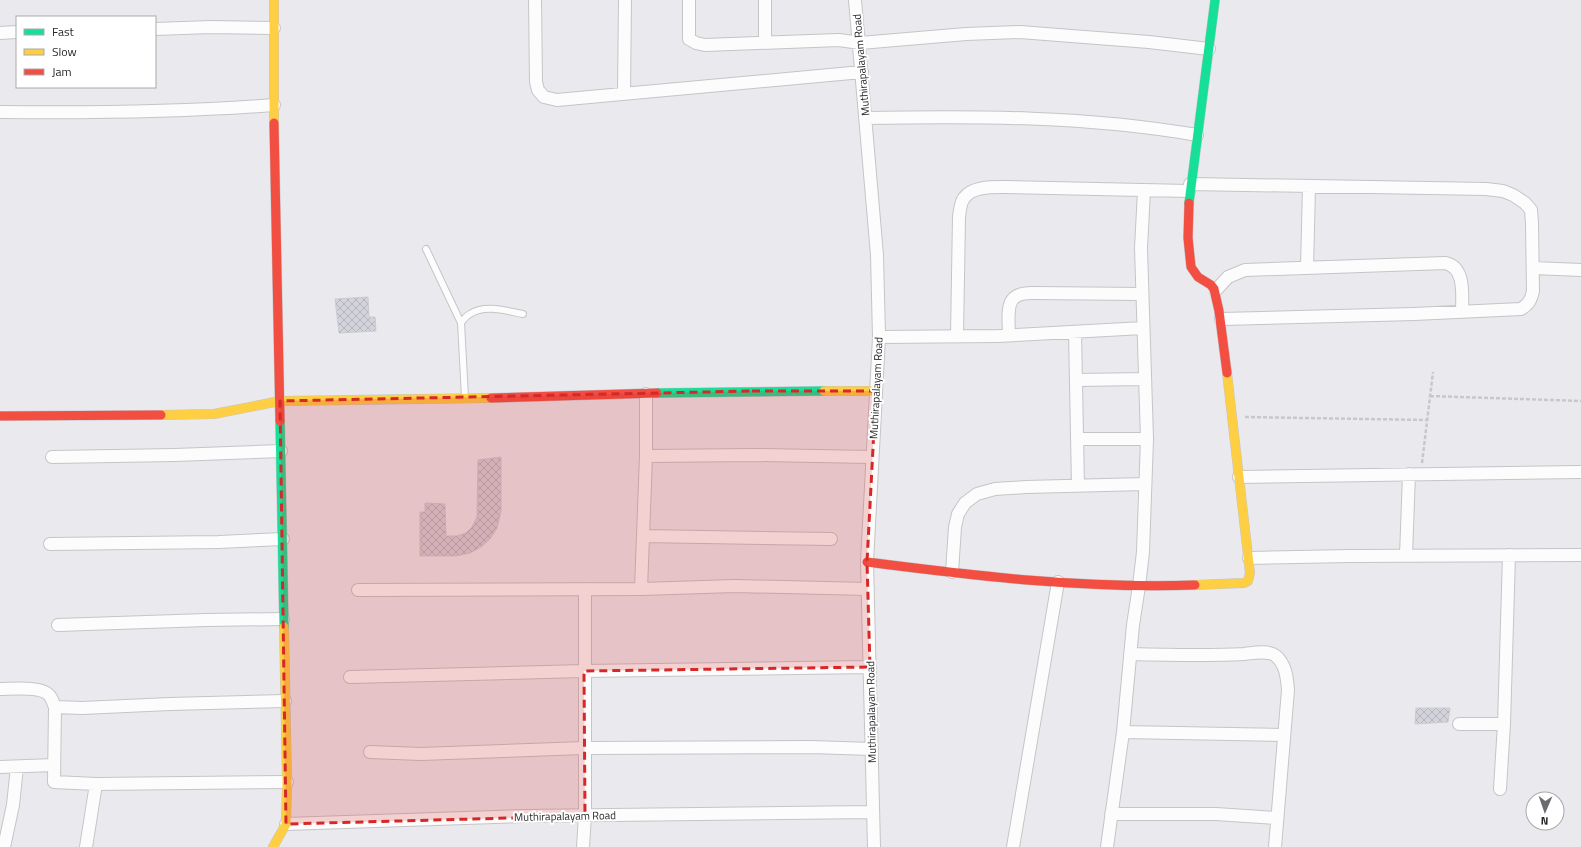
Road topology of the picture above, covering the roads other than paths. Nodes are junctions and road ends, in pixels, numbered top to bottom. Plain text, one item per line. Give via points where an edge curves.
1 (274, 0) edge
2 (535, 0) edge
3 (625, 0) edge
4 (689, 0) edge
5 (765, 0) edge
6 (855, 0) edge
7 (1215, 0) edge
8 (274, 28) junction
9 (156, 29) edge
10 (16, 32) edge
11 (0, 33) edge
12 (765, 42) junction
13 (860, 43) junction
14 (1209, 50) junction
15 (862, 72) junction
16 (624, 94) junction
17 (274, 105) junction
18 (0, 112) edge
19 (865, 118) junction
20 (1197, 135) junction
21 (1309, 187) junction
22 (1189, 188) junction
23 (1144, 191) junction
24 (426, 249) dead end
25 (1307, 268) junction
26 (1533, 268) junction
27 (1581, 270) edge
28 (1216, 290) junction
29 (1142, 294) junction
30 (1462, 312) junction
31 (523, 314) dead end
32 (1221, 319) junction
33 (461, 323) junction
34 (1143, 328) junction
35 (1075, 332) junction
36 (1009, 335) junction
37 (957, 336) junction
38 (879, 337) junction
39 (1145, 378) junction
40 (1076, 380) junction
41 (876, 391) junction
42 (646, 394) junction
43 (465, 399) junction
44 (280, 401) junction
45 (0, 416) edge
46 (1077, 439) junction
47 (1146, 439) junction
48 (281, 451) junction
49 (646, 456) junction
50 (52, 457) dead end
51 (871, 457) junction
52 (1581, 472) edge
53 (1408, 474) junction
54 (1239, 477) junction
55 (1145, 484) junction
56 (1078, 486) junction
57 (643, 536) junction
58 (283, 539) junction
59 (832, 539) dead end
60 (50, 544) dead end
61 (1509, 555) junction
62 (1581, 555) edge
63 (1406, 556) junction
64 (1249, 558) junction
65 (867, 562) junction
66 (952, 572) junction
67 (1058, 582) junction
68 (1139, 586) junction
69 (585, 589) junction
70 (641, 589) junction
71 (868, 589) junction
72 (358, 590) dead end
73 (283, 619) junction
74 (58, 626) dead end
75 (1130, 654) junction
76 (870, 668) junction
77 (584, 670) junction
78 (350, 677) dead end
79 (0, 689) edge
80 (285, 701) junction
81 (55, 707) junction
82 (1459, 724) dead end
83 (1504, 724) junction
84 (1123, 732) junction
85 (1284, 736) junction
86 (584, 748) junction
87 (872, 748) junction
88 (370, 752) dead end
89 (54, 765) junction
90 (17, 766) junction
91 (0, 768) edge
92 (287, 782) junction
93 (96, 784) junction
94 (1500, 789) dead end
95 (872, 812) junction
96 (1111, 814) junction
97 (585, 816) junction
98 (1277, 818) junction
99 (286, 824) junction
100 (4, 847) edge
101 (86, 847) edge
102 (273, 847) edge
103 (583, 847) edge
104 (874, 847) edge
105 (1013, 847) edge
106 (1107, 847) edge
107 (1275, 847) edge

1 - 8 street
2 - 16 street via 536,82 544,97 557,100
3 - 16 street
4 - 12 street via 690,39 696,43 705,45
5 - 12 street
6 - 13 street, Muthirapalayam Road
7 - 14 street
8 - 9 street
8 - 17 street
10 - 11 street
12 - 13 street via 839,40
13 - 14 street via 1020,32 1149,42
13 - 15 street, Muthirapalayam Road
14 - 20 street
15 - 16 street
15 - 19 street, Muthirapalayam Road
17 - 18 street via 212,109
17 - 44 street
19 - 20 street via 957,116 1064,119
19 - 38 street, Muthirapalayam Road via 876,255
20 - 22 street
21 - 22 street
21 - 25 street
21 - 26 street via 1458,188 1503,191 1525,203 1530,210
22 - 23 street
22 - 28 street via 1190,267 1196,276 1209,282
23 - 29 street
23 - 37 street via 990,187 970,193 964,198 959,217
24 - 33 lane
25 - 28 street via 1245,270 1228,277
25 - 30 street via 1452,264 1460,278
26 - 27 street
26 - 30 street via 1531,300 1521,309
28 - 32 street
29 - 34 street
29 - 36 street via 1022,294 1011,302
30 - 32 street
31 - 33 lane via 502,310 479,310 469,314
32 - 54 street
33 - 43 lane
34 - 35 street
34 - 39 street
35 - 36 street
35 - 40 street
36 - 37 street
37 - 38 street
38 - 41 street, Muthirapalayam Road
39 - 40 street
39 - 47 street
40 - 46 street
41 - 42 street
41 - 51 street, Muthirapalayam Road
42 - 43 street
42 - 49 street
43 - 44 street
44 - 45 street via 214,414
44 - 48 street
46 - 47 street
46 - 56 street
47 - 55 street
48 - 50 street
48 - 58 street
49 - 51 street
49 - 57 street
51 - 65 street, Muthirapalayam Road
52 - 53 street
53 - 54 street
53 - 63 street
54 - 64 street
55 - 56 street
55 - 68 street
56 - 66 street via 995,489 977,494 965,503 958,514
57 - 59 street
57 - 70 street
58 - 60 street
58 - 73 street
61 - 62 street
61 - 63 street
61 - 83 street
63 - 64 street
64 - 68 street via 1250,577 1244,583 1186,587
65 - 66 street
65 - 71 street, Muthirapalayam Road
66 - 67 street
67 - 68 street
67 - 105 street
68 - 75 street
69 - 70 street
69 - 72 street
69 - 77 street
70 - 71 street via 735,586
71 - 76 street, Muthirapalayam Road
73 - 74 street
73 - 80 street
75 - 84 street
75 - 85 street via 1206,655 1265,652 1276,655 1286,673 1288,690
76 - 77 street
76 - 87 street, Muthirapalayam Road
77 - 78 street
77 - 86 street
79 - 81 street via 43,691
80 - 81 street
80 - 92 street
81 - 89 street
82 - 83 street
83 - 94 street
84 - 85 street
84 - 96 street
85 - 98 street
86 - 87 street
86 - 88 street via 421,754
86 - 97 street
87 - 95 street, Muthirapalayam Road
89 - 90 street
89 - 93 street via 54,782
90 - 91 street
90 - 100 street via 13,805
92 - 93 street
92 - 99 street
93 - 101 street
95 - 97 street, Muthirapalayam Road
95 - 104 street
96 - 98 street via 1216,814
96 - 106 street
97 - 99 street, Muthirapalayam Road
97 - 103 street
98 - 107 street
99 - 102 street

